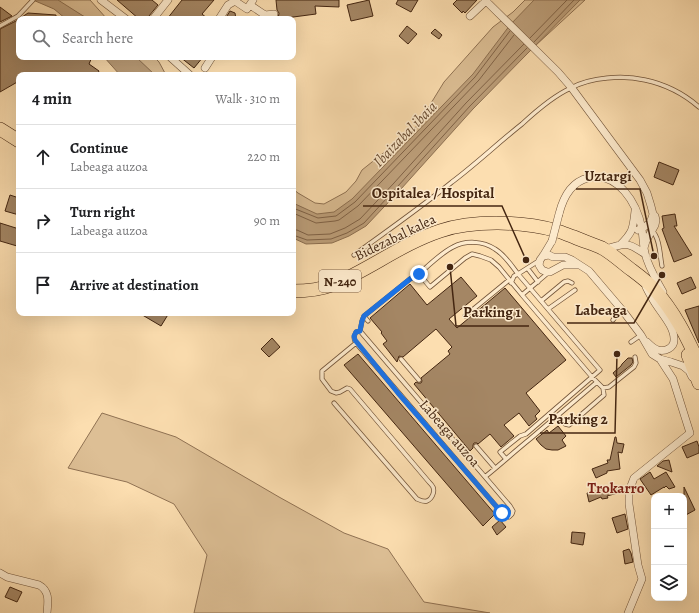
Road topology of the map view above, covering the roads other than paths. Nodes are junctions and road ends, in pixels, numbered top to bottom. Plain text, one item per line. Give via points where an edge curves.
1 (32, 0) edge
2 (101, 0) edge
3 (486, 0) edge
4 (164, 1) edge
5 (250, 4) edge
6 (274, 14) dead end
7 (18, 16) edge
8 (122, 16) edge
9 (155, 16) edge
10 (221, 16) edge
11 (470, 16) dead end
12 (16, 17) edge
13 (0, 26) edge
14 (173, 60) edge
15 (210, 60) edge
16 (205, 68) dead end
17 (187, 72) edge
18 (571, 87) junction
19 (699, 107) edge
20 (0, 129) edge
21 (16, 139) edge
22 (635, 207) junction
23 (653, 214) junction
24 (643, 228) junction
25 (652, 231) junction
26 (631, 233) junction
27 (552, 241) junction
28 (620, 245) junction
29 (603, 249) junction
30 (645, 251) junction
31 (354, 255) dead end
32 (553, 257) junction
33 (542, 258) junction
34 (579, 265) junction
35 (662, 266) dead end
36 (528, 269) junction
37 (552, 271) junction
38 (634, 272) junction
39 (419, 274) junction
40 (518, 274) junction
41 (510, 281) junction
42 (538, 282) junction
43 (572, 283) dead end
44 (646, 287) junction
45 (530, 288) junction
46 (575, 290) dead end
47 (296, 291) edge
48 (522, 295) junction
49 (541, 301) junction
50 (622, 309) junction
51 (548, 310) junction
52 (364, 316) junction
53 (465, 316) dead end
54 (677, 319) junction
55 (613, 320) dead end
56 (368, 321) dead end
57 (360, 331) junction
58 (642, 337) junction
59 (631, 342) dead end
60 (356, 343) junction
61 (634, 357) dead end
62 (401, 359) dead end
63 (660, 360) junction
64 (699, 364) edge
65 (682, 366) junction
66 (592, 377) junction
67 (673, 379) junction
68 (419, 380) dead end
69 (597, 382) junction
70 (699, 383) edge
71 (699, 387) edge
72 (603, 388) junction
73 (334, 403) dead end
74 (558, 415) junction
75 (476, 446) dead end
76 (506, 459) junction
77 (495, 468) junction
78 (486, 476) junction
79 (0, 573) edge
80 (47, 613) edge
81 (628, 613) edge

1 - 7 lane
2 - 8 street
3 - 11 street
3 - 18 street
4 - 9 street
5 - 6 street via 265,15
5 - 10 street via 236,1 228,5
12 - 13 lane
14 - 17 street
15 - 16 street
18 - 19 lane via 594,79 645,80 677,92
18 - 23 street via 640,180
18 - 31 lane, Bidezabal kalea via 543,105 452,182
20 - 21 highway
22 - 24 street
22 - 26 street
22 - 27 street, bridge via 617,184 608,179 586,178 570,189 562,204
23 - 24 street via 651,221
23 - 25 street via 656,225
24 - 25 street
24 - 26 street
24 - 30 street
25 - 30 street via 646,241
25 - 35 lane via 655,233
26 - 28 street
27 - 32 street
27 - 33 street
28 - 29 street
28 - 30 street via 630,245
29 - 38 highway, N-240
29 - 47 highway, Bidezabal kalea / N-240 via 557,231 530,226 497,223 459,226 408,245 331,285
30 - 54 street via 648,263
32 - 33 street via 550,255
32 - 34 street via 565,257
32 - 37 street via 556,264
33 - 36 lane
33 - 37 street via 540,268
34 - 37 street via 563,266
34 - 50 street via 589,271
36 - 40 lane
36 - 42 lane
37 - 42 lane
38 - 44 highway, N-240
38 - 54 highway, N-240 via 654,288
39 - 40 lane via 454,246 469,242 483,243 495,249
39 - 41 lane via 430,288 472,254 491,260
39 - 52 lane
40 - 41 lane
40 - 45 lane
41 - 48 lane
41 - 53 lane
42 - 45 lane
43 - 49 lane via 564,282
44 - 58 street via 673,332 674,340 670,348 659,350
44 - 70 highway, N-240 via 661,304 677,330
45 - 48 lane
45 - 49 lane
46 - 51 lane
48 - 66 lane
49 - 51 lane
50 - 55 lane
50 - 58 street
51 - 66 lane via 600,370
52 - 56 lane
52 - 57 lane
54 - 64 highway, N-240
57 - 60 lane via 354,336
57 - 78 lane, Labeaga auzoa
58 - 59 lane
58 - 63 street via 652,354
60 - 73 lane via 322,371 322,379 331,391 336,393 350,389 429,482 433,488 431,497 425,501 417,499
60 - 78 lane, Labeaga auzoa via 502,513 509,517 514,511
61 - 72 lane via 634,367 609,388
62 - 68 lane
63 - 65 street
63 - 67 street
65 - 67 street via 676,371
65 - 71 street
66 - 69 lane
66 - 76 lane, Labeaga auzoa via 526,434 500,452
67 - 81 street via 690,433 634,478 629,491 642,579
69 - 72 lane
69 - 74 lane, Labeaga auzoa
72 - 74 lane via 604,395 569,425
74 - 76 lane, Labeaga auzoa
75 - 77 lane
76 - 77 lane, Labeaga auzoa
77 - 78 lane, Labeaga auzoa
79 - 80 street via 43,587 48,599

